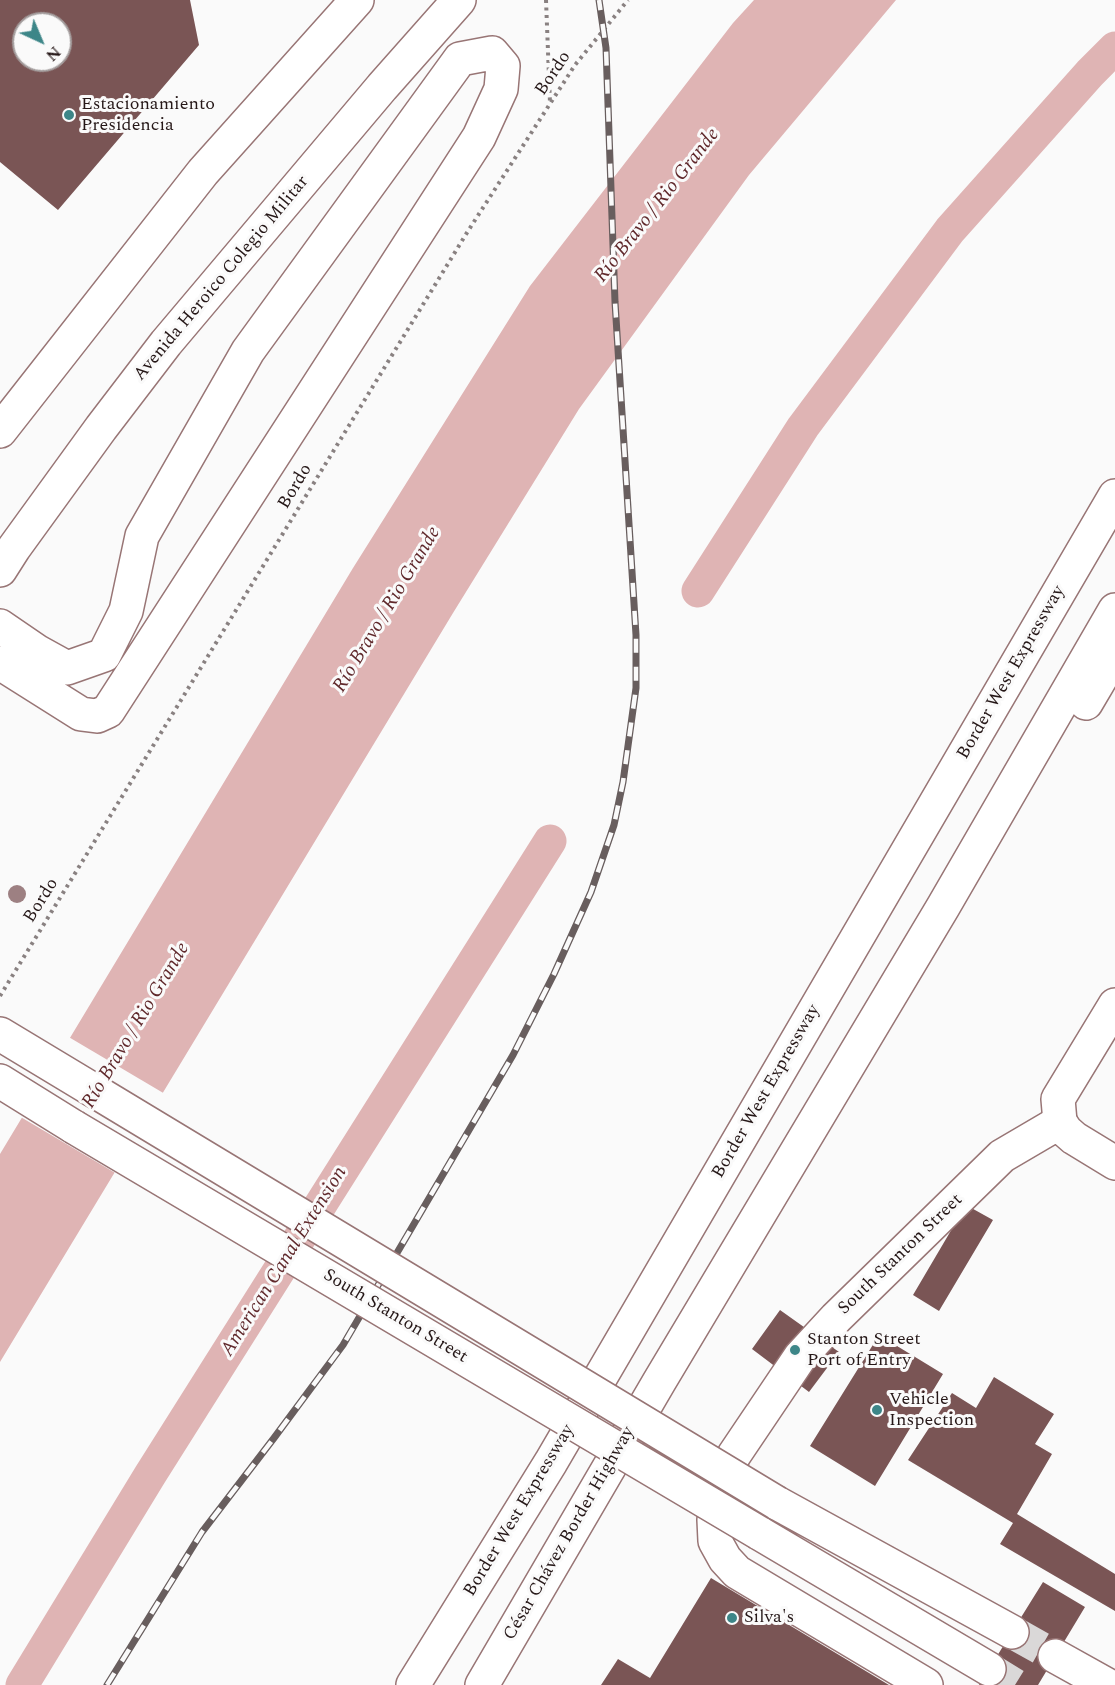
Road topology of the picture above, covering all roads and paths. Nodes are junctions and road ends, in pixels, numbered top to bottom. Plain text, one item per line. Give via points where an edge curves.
1 (357, 0) edge
2 (459, 0) edge
3 (546, 0) edge
4 (628, 0) edge
5 (550, 103) junction
6 (0, 431) edge
7 (1115, 496) edge
8 (0, 570) edge
9 (1115, 610) edge
10 (0, 626) edge
11 (1115, 660) edge
12 (0, 663) edge
13 (0, 996) edge
14 (1115, 1005) edge
15 (0, 1034) edge
16 (0, 1082) edge
17 (1060, 1122) junction
18 (1115, 1162) edge
19 (659, 1382) junction
20 (1012, 1632) tunnel mouth
21 (1055, 1656) tunnel mouth
22 (989, 1669) tunnel mouth
23 (413, 1685) edge
24 (482, 1685) edge
25 (926, 1685) edge
26 (1107, 1685) edge

1 - 6 main road via 202,172
2 - 8 main road, Avenida Heroico Colegio Militar via 166,343
3 - 5 path
4 - 5 path, Bordo via 575,65
5 - 13 path, Bordo
7 - 23 main road, Border West Expressway via 551,1461
9 - 19 main road
10 - 12 main road via 67,668 104,655 126,611 142,536 249,351 460,59 492,52 503,66 501,89 479,137 108,711 97,716 81,714
11 - 19 main road via 1106,669 771,1237
14 - 17 main road via 1058,1099
15 - 20 main road, bridge via 777,1503
16 - 22 main road, South Stanton Street, bridge
17 - 18 main road via 1074,1138
17 - 25 main road, South Stanton Street via 1002,1156 836,1318 800,1357 734,1455 719,1488 715,1541 737,1572
19 - 24 main road, César Chávez Border Highway
21 - 26 main road

